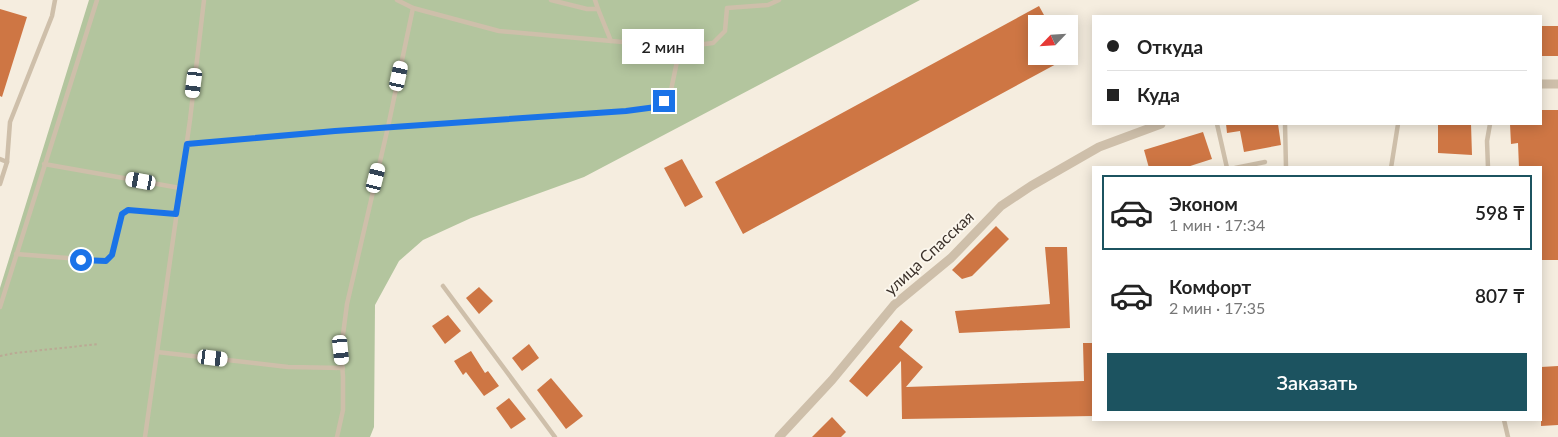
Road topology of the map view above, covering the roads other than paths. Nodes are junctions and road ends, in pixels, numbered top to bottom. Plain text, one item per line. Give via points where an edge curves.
1 (55, 0) edge
2 (97, 0) edge
3 (204, 0) edge
4 (397, 0) edge
5 (551, 0) edge
6 (595, 0) edge
7 (779, 0) edge
8 (413, 8) junction
9 (598, 9) junction
10 (611, 41) junction
11 (680, 47) junction
12 (1542, 84) edge
13 (1558, 84) edge
14 (1158, 125) edge
15 (1217, 125) edge
16 (1285, 125) edge
17 (1398, 125) edge
18 (1490, 125) edge
19 (388, 127) junction
20 (187, 144) junction
21 (0, 160) edge
22 (7, 162) junction
23 (1265, 162) dead end
24 (44, 164) junction
25 (1228, 166) edge
26 (1244, 166) edge
27 (1286, 166) edge
28 (1391, 166) edge
29 (1488, 166) edge
30 (0, 184) edge
31 (180, 188) junction
32 (176, 214) junction
33 (16, 254) junction
34 (443, 286) dead end
35 (0, 307) edge
36 (157, 352) junction
37 (343, 368) junction
38 (1504, 421) edge
39 (145, 437) edge
40 (337, 437) edge
41 (555, 437) edge
42 (780, 437) edge
43 (1508, 437) edge

1 - 22 lane via 52,16 10,122
2 - 24 lane
3 - 20 lane
4 - 8 lane
5 - 9 lane
6 - 9 lane
7 - 11 lane via 768,5 727,8 725,31 712,43
8 - 10 lane via 499,31
8 - 19 lane
9 - 10 lane
10 - 11 lane
11 - 19 lane via 670,95 656,107
12 - 13 street
14 - 42 street, улица Спасская via 1099,147 1000,206 951,258 894,305
15 - 25 lane
16 - 27 lane
17 - 28 lane
18 - 29 lane
19 - 20 lane
19 - 37 lane via 347,304 341,350
20 - 31 lane
21 - 22 lane
22 - 30 lane
23 - 26 lane
24 - 31 lane
24 - 33 lane
31 - 32 lane
32 - 33 lane via 128,210 122,214 112,255 106,261
32 - 36 lane
33 - 35 lane
34 - 41 lane
36 - 37 lane via 288,367
36 - 39 lane
37 - 40 lane via 343,410
38 - 43 lane

